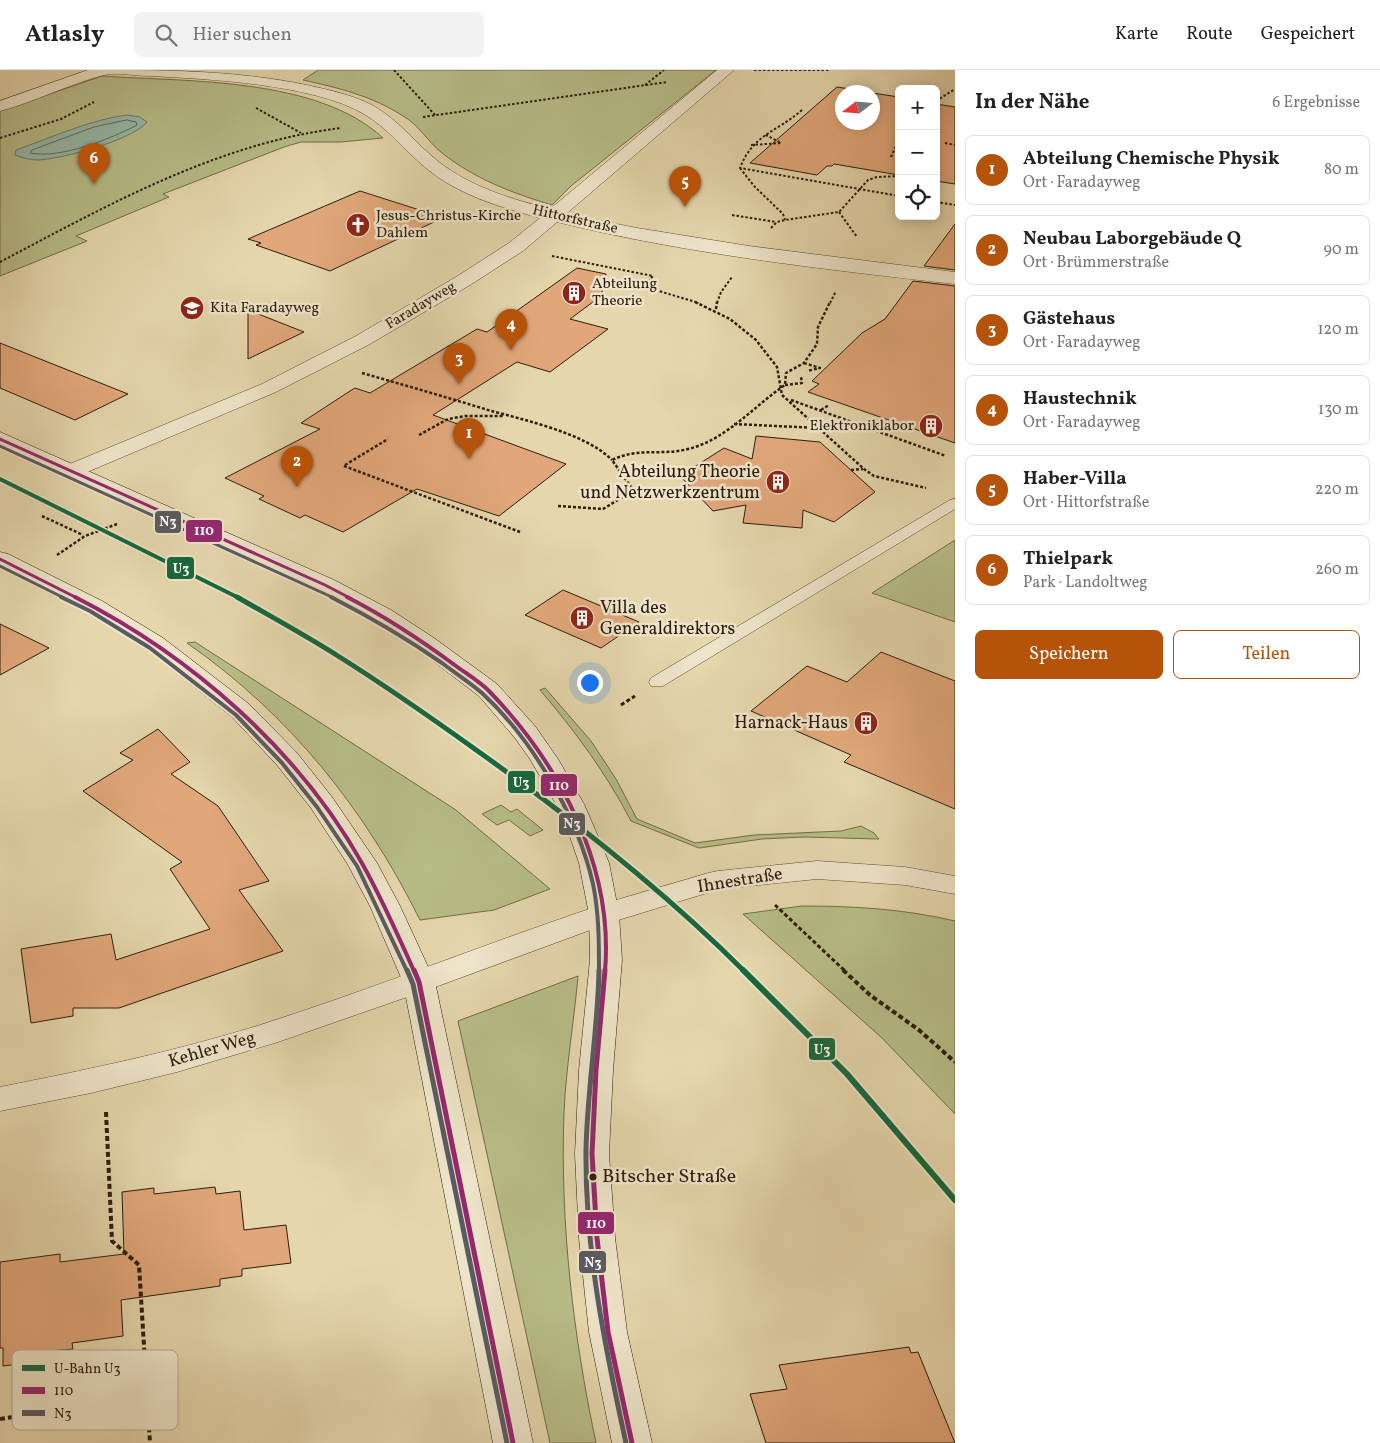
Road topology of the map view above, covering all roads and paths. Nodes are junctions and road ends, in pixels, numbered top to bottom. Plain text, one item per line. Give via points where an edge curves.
1 (103, 70) edge
2 (108, 70) edge
3 (394, 70) edge
4 (664, 70) edge
5 (726, 70) edge
6 (753, 70) edge
7 (829, 70) edge
8 (674, 81) dead end
9 (645, 85) junction
10 (955, 89) edge
11 (940, 98) edge
12 (0, 106) edge
13 (255, 108) dead end
14 (802, 110) dead end
15 (436, 115) junction
16 (420, 117) dead end
17 (346, 127) dead end
18 (302, 133) junction
19 (764, 134) junction
20 (945, 143) dead end
21 (751, 145) junction
22 (955, 145) edge
23 (895, 148) edge
24 (891, 157) dead end
25 (740, 168) junction
26 (895, 176) edge
27 (858, 190) junction
28 (895, 195) edge
29 (940, 203) edge
30 (955, 205) edge
31 (839, 212) junction
32 (732, 215) dead end
33 (552, 217) junction
34 (785, 220) junction
35 (777, 222) junction
36 (770, 228) dead end
37 (858, 240) dead end
38 (545, 255) dead end
39 (0, 262) edge
40 (736, 271) dead end
41 (955, 278) edge
42 (837, 288) dead end
43 (716, 309) junction
44 (804, 363) junction
45 (356, 371) dead end
46 (807, 371) dead end
47 (801, 377) dead end
48 (786, 385) junction
49 (779, 389) junction
50 (788, 399) junction
51 (829, 405) dead end
52 (821, 410) junction
53 (507, 416) junction
54 (734, 424) junction
55 (818, 428) junction
56 (419, 435) dead end
57 (0, 439) edge
58 (388, 439) dead end
59 (946, 456) dead end
60 (612, 460) junction
61 (864, 469) junction
62 (851, 470) dead end
63 (73, 471) junction
64 (930, 490) dead end
65 (955, 503) edge
66 (558, 506) dead end
67 (42, 516) dead end
68 (110, 526) dead end
69 (520, 532) dead end
70 (83, 536) junction
71 (57, 555) dead end
72 (0, 559) edge
73 (658, 682) dead end
74 (955, 885) edge
75 (772, 903) dead end
76 (604, 914) junction
77 (419, 982) junction
78 (955, 1062) edge
79 (0, 1099) edge
80 (106, 1105) dead end
81 (144, 1350) edge
82 (149, 1430) edge
83 (150, 1443) edge
84 (513, 1443) edge
85 (632, 1443) edge

1 - 12 street
2 - 33 street, Hittorfstraße via 241,78 334,96 366,108 387,121 433,166 461,184
3 - 15 path
4 - 9 path
5 - 33 street, Faradayweg
6 - 7 path
8 - 9 path
9 - 15 path
10 - 11 path
13 - 18 path
14 - 19 path via 794,119
15 - 16 path
17 - 18 path
18 - 39 path via 227,155 147,186
19 - 21 path
19 - 21 path via 781,143
20 - 22 path
21 - 25 path
23 - 24 path
25 - 27 path
25 - 34 path
26 - 27 path via 868,180
27 - 28 path
27 - 31 path
29 - 30 path
31 - 34 path
31 - 37 path
32 - 35 path
33 - 41 street, Hittorfstraße via 750,252
33 - 63 street, Faradayweg via 516,247 363,340 269,388
34 - 35 path
35 - 36 path
38 - 43 path via 653,276 649,281 652,289
40 - 43 path via 722,290
42 - 44 path via 818,327 817,344
43 - 49 path via 758,340 778,369
44 - 46 path via 820,368
44 - 48 path via 786,373
45 - 53 path
47 - 48 path via 802,383
48 - 49 path
49 - 50 path
49 - 54 path
50 - 52 path
50 - 55 path
51 - 52 path
52 - 59 path
53 - 56 path via 448,419
53 - 60 path via 556,430 607,454
54 - 55 path
54 - 60 path via 700,446 635,450
55 - 61 path
57 - 63 street
58 - 69 path via 344,466
60 - 66 path via 627,478 630,488 626,495 603,509
61 - 62 path
61 - 64 path via 874,476
63 - 76 street via 357,602 425,643 488,690 525,732 570,804 594,863
65 - 73 lane
67 - 70 path
68 - 70 path
70 - 71 path
72 - 77 street via 92,606 154,643 240,710 276,746 322,803 362,864
74 - 76 street, Ihnestraße via 905,876 816,870 718,880
75 - 78 path via 870,995 919,1030
76 - 77 street, Ihnestraße
76 - 85 street via 606,960 592,1154 596,1228 608,1332
77 - 79 street, Kehler Weg via 267,1034 177,1060
77 - 84 street
80 - 81 path via 112,1241 139,1265
82 - 83 path

